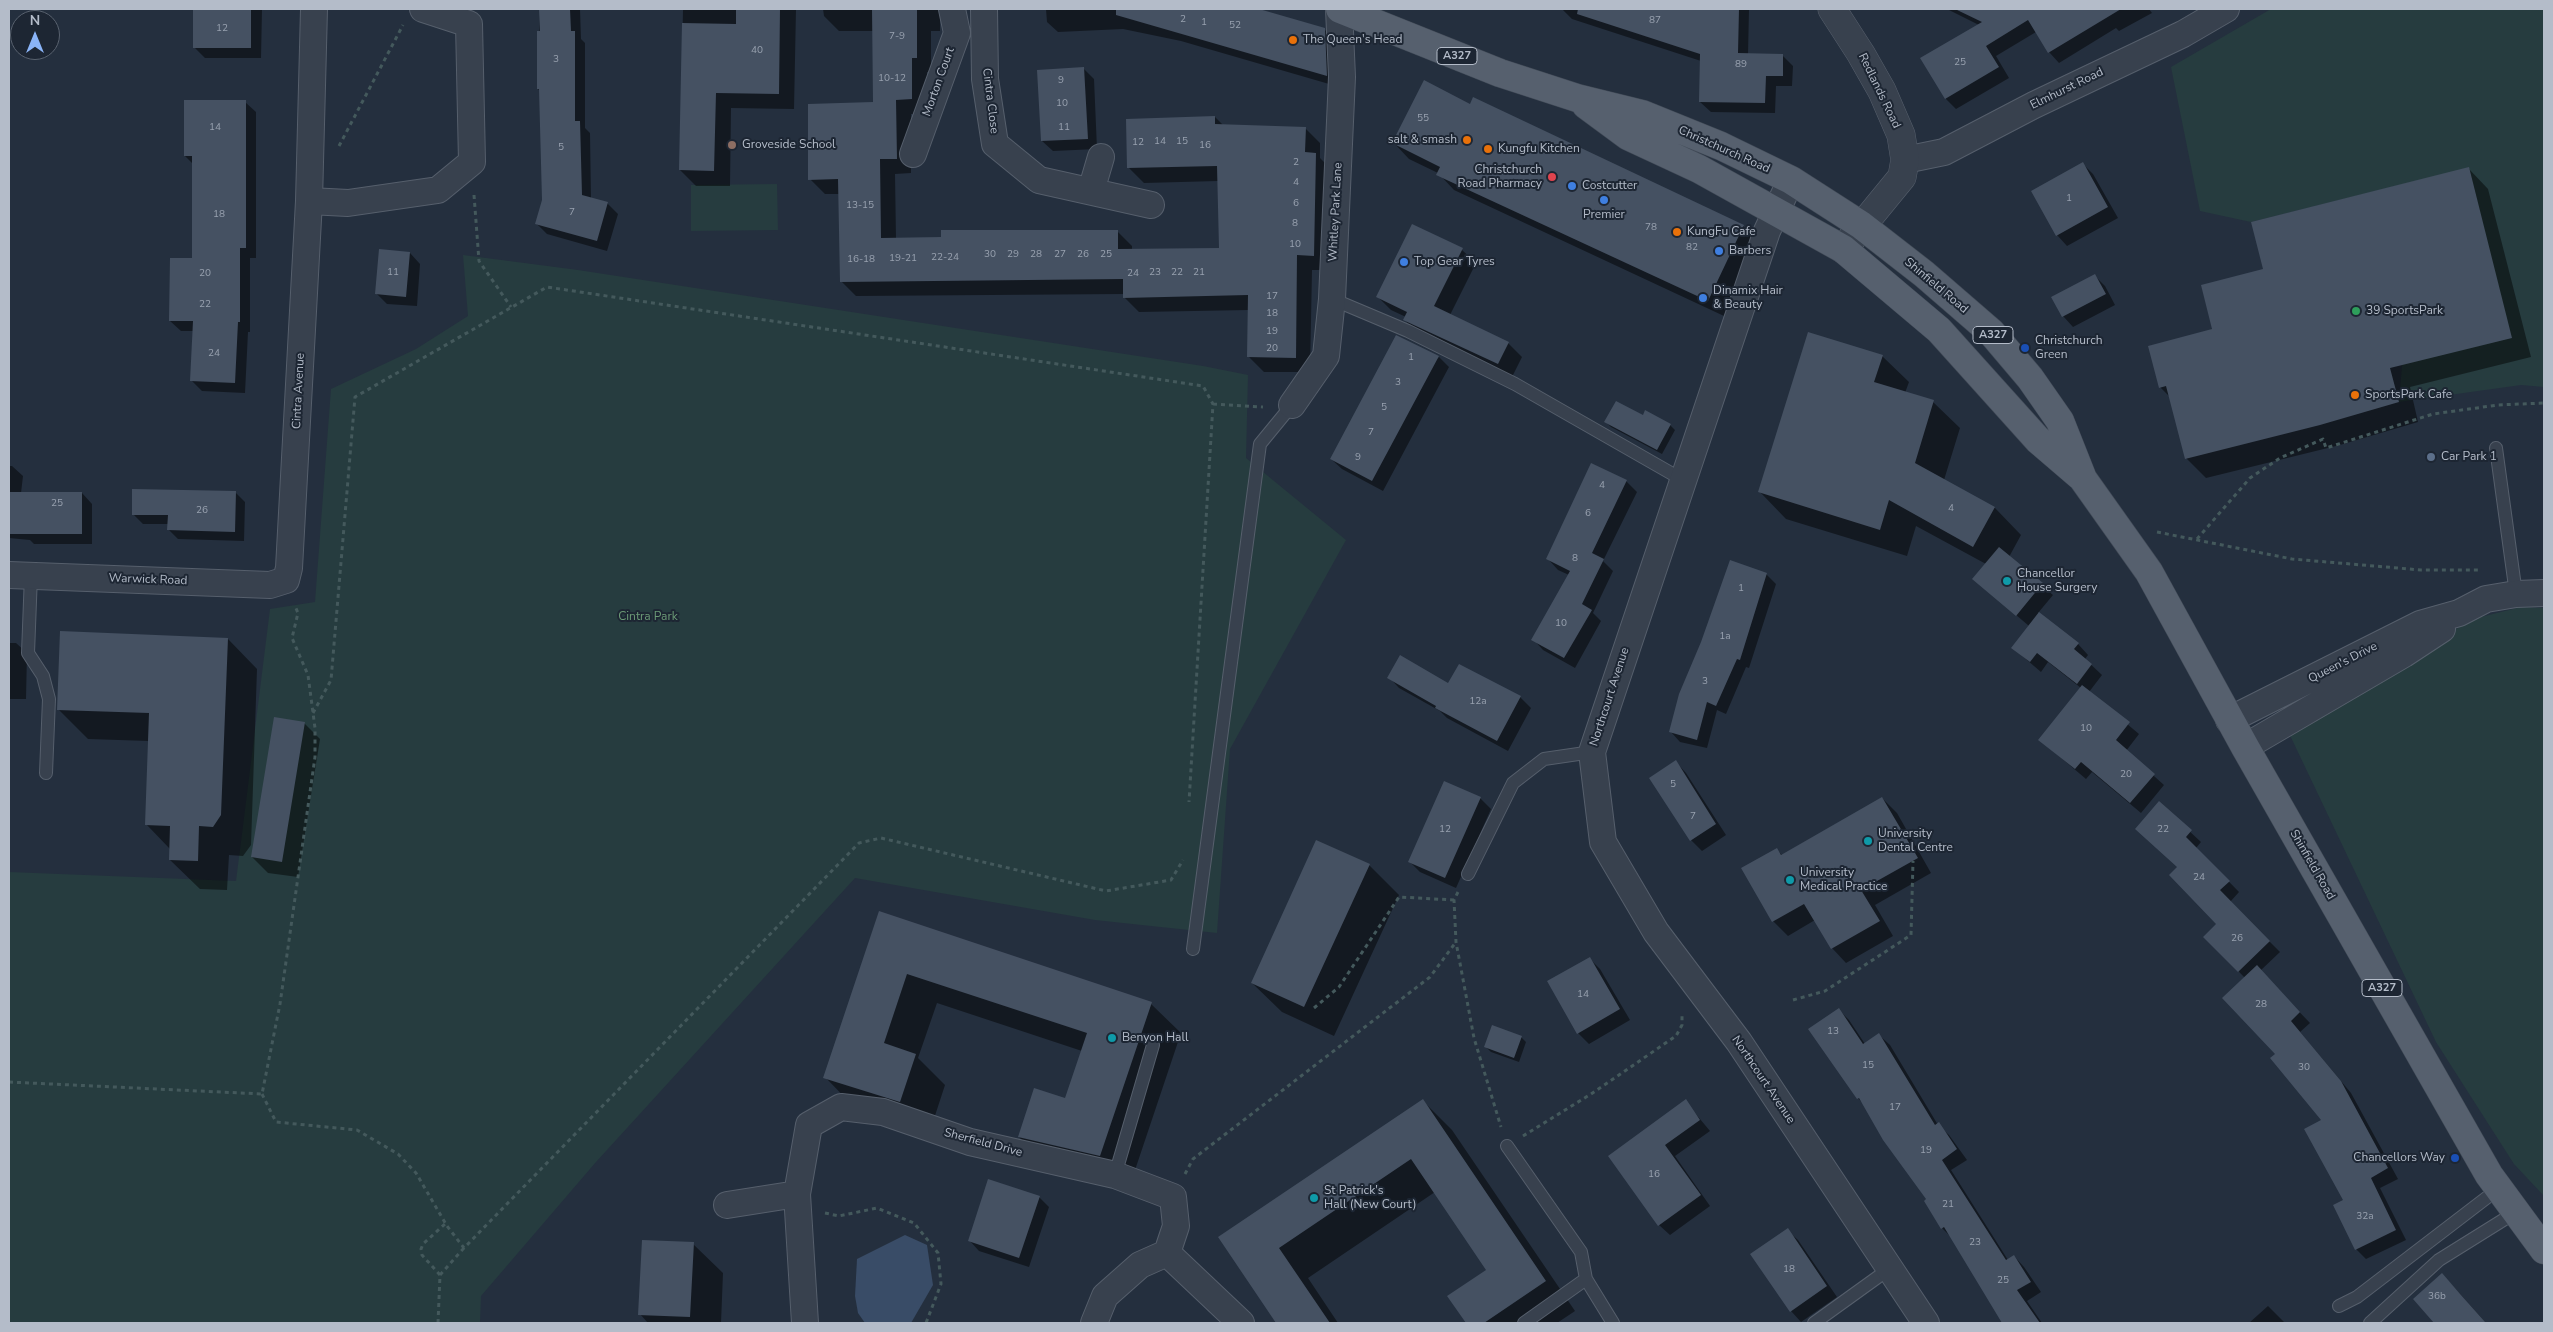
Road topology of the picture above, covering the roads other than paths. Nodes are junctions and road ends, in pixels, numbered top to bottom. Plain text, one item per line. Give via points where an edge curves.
1 (314, 9) edge
2 (952, 9) edge
3 (984, 9) edge
4 (1339, 9) edge
5 (1832, 9) edge
6 (2226, 9) edge
7 (415, 13) edge
8 (1577, 98) junction
9 (913, 154) dead end
10 (1101, 157) dead end
11 (1905, 160) junction
12 (1791, 180) junction
13 (1091, 191) junction
14 (309, 201) junction
15 (1151, 205) dead end
16 (1775, 210) junction
17 (1861, 225) junction
18 (1843, 249) junction
19 (1332, 299) junction
20 (1292, 405) joint
21 (2496, 448) dead end
22 (2083, 478) junction
23 (1682, 480) junction
24 (20, 575) edge
25 (286, 580) joint
26 (2544, 593) edge
27 (2516, 594) junction
28 (2458, 613) junction
29 (2229, 720) junction
30 (2244, 747) junction
31 (1592, 752) junction
32 (46, 773) dead end
33 (1468, 874) road end
34 (1193, 949) dead end
35 (1153, 1045) dead end
36 (1507, 1146) road end
37 (1115, 1175) junction
38 (2498, 1189) junction
39 (798, 1200) junction
40 (727, 1205) dead end
41 (2516, 1212) junction
42 (2544, 1250) edge
43 (1167, 1253) junction
44 (1889, 1269) junction
45 (1586, 1279) junction
46 (2339, 1306) dead end
47 (804, 1323) edge
48 (1094, 1323) edge
49 (1240, 1323) edge
50 (1524, 1323) edge
51 (1614, 1323) edge
52 (1814, 1323) edge
53 (1926, 1323) edge
54 (2370, 1323) edge

1 - 14 street, Cintra Avenue
2 - 9 street, Morton Court via 957,33
3 - 13 street, Cintra Close via 985,79 995,144 1039,180
4 - 8 main road, Christchurch Road / A327 via 1500,73
4 - 19 street, Whitley Park Lane via 1342,76
5 - 11 street, Redlands Road via 1882,91 1901,135
6 - 11 street, Elmhurst Road via 2183,34 1944,152
7 - 14 street via 469,24 472,162 438,190 348,203
8 - 12 main road, Christchurch Road / A327 via 1642,114 1721,146
8 - 16 main road, Christchurch Road / A327 via 1628,136
10 - 13 street
11 - 17 street, Redlands Road via 1902,177
12 - 16 street, Northcourt Avenue
12 - 17 main road, Christchurch Road / A327
13 - 15 street, Cintra Close
14 - 25 street, Cintra Avenue via 290,558
16 - 18 main road, Christchurch Road / A327
16 - 23 street, Northcourt Avenue
17 - 18 street, Redlands Road
17 - 22 main road, Shinfield Road / A327 via 1991,332 2030,378 2060,421
18 - 22 main road, Shinfield Road / A327 via 1939,330 2038,440
19 - 20 street, Whitley Park Lane via 1326,356
19 - 23 lane via 1408,331 1515,384
20 - 34 lane via 1260,444
21 - 27 lane
22 - 29 main road, Shinfield Road / A327 via 2149,572
23 - 31 street, Northcourt Avenue
24 - 25 street, Warwick Road via 270,585
24 - 32 lane via 28,653 43,676 49,699
26 - 27 street, Queen's Drive
27 - 28 street, Queen's Drive via 2486,600
28 - 29 street, Queen's Drive via 2420,624
28 - 30 street, Queen's Drive via 2437,633 2404,654
29 - 30 main road, Shinfield Road / A327
30 - 38 main road, Shinfield Road / A327
31 - 33 lane via 1544,759 1513,783
31 - 44 street, Northcourt Avenue via 1603,842 1656,932 1739,1042
35 - 37 lane
36 - 45 lane via 1581,1252
37 - 39 street, Sherfield Drive via 970,1142 883,1112 841,1107 809,1125
37 - 43 street, Sherfield Drive via 1173,1197 1176,1226
38 - 41 main road, Shinfield Road / A327
38 - 46 lane via 2357,1297
39 - 40 street
39 - 47 street, Sherfield Drive
41 - 42 main road, Shinfield Road / A327
41 - 54 lane via 2439,1260
43 - 48 street via 1140,1265 1105,1296
43 - 49 street
44 - 52 lane
44 - 53 street, Northcourt Avenue
45 - 50 lane
45 - 51 lane

